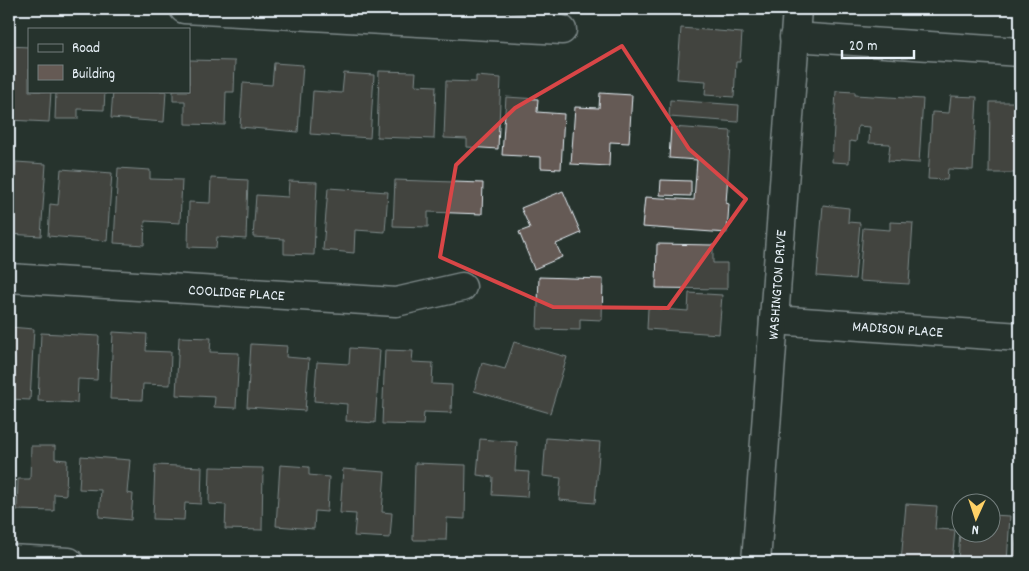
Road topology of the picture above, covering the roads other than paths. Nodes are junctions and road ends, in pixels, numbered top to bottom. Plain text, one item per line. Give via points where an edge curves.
1 (184, 9) edge
2 (796, 9) edge
3 (562, 30) dead end
4 (794, 36) junction
5 (1020, 52) edge
6 (9, 278) edge
7 (462, 287) dead end
8 (774, 320) junction
9 (1020, 337) edge
10 (9, 558) edge
11 (69, 562) edge
12 (756, 562) edge

1 - 3 street
2 - 4 street, WASHINGTON DRIVE
4 - 5 street
4 - 8 street, WASHINGTON DRIVE
6 - 7 street, COOLIDGE PLACE via 396,302
8 - 9 street, MADISON PLACE
8 - 12 street, WASHINGTON DRIVE
10 - 11 street

